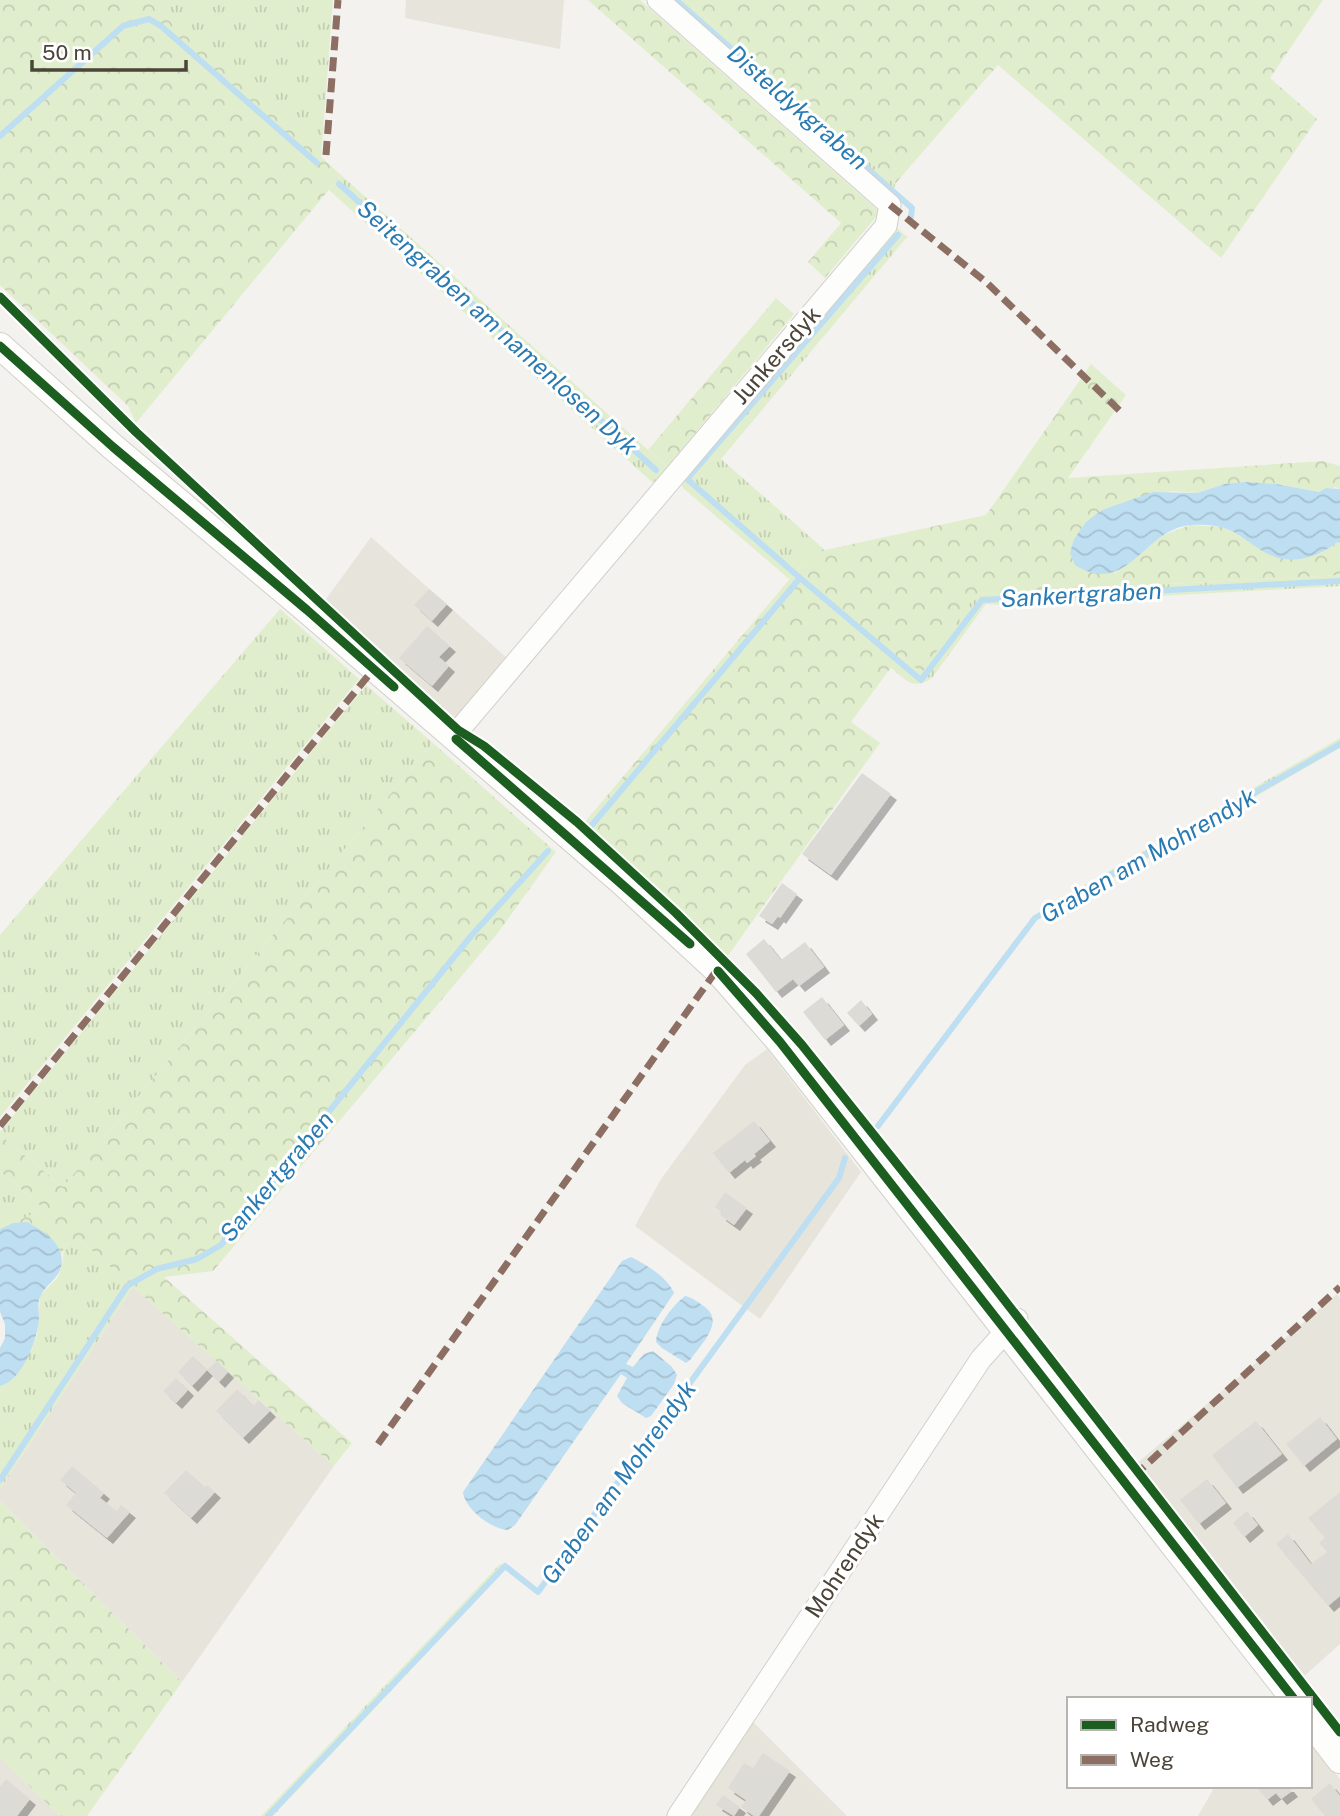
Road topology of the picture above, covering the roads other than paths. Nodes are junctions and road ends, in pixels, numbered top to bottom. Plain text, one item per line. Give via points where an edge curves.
1 (658, 0) edge
2 (0, 346) edge
3 (453, 737) junction
4 (1011, 1324) junction
5 (1292, 1697) edge
6 (1312, 1724) edge
7 (1340, 1760) edge
8 (678, 1816) edge

1 - 3 street, Junkersdyk via 890,205 886,226
2 - 3 street
3 - 4 street via 717,970
4 - 5 street
4 - 8 street, Mohrendyk via 974,1370
6 - 7 street

